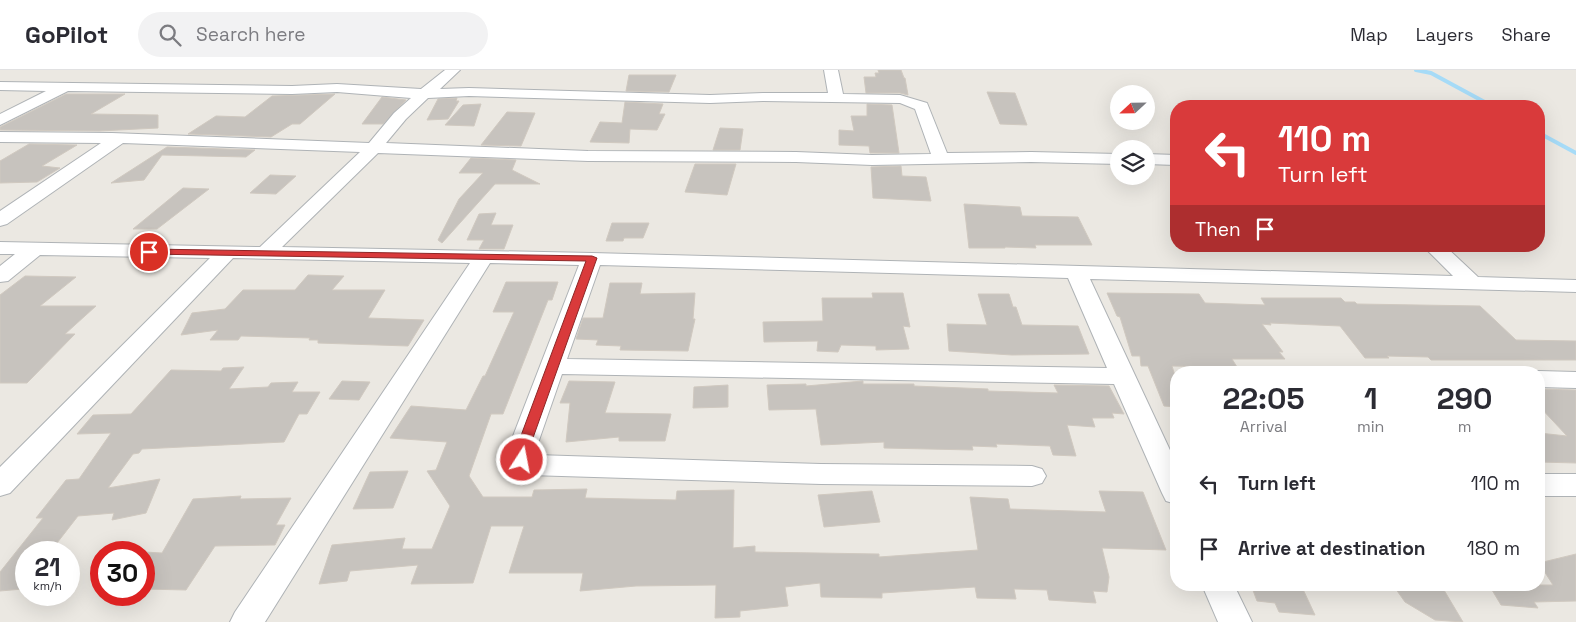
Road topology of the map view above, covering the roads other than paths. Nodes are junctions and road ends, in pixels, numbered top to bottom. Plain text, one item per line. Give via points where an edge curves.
1 (453, 70) edge
2 (831, 70) edge
3 (87, 74) dead end
4 (0, 86) edge
5 (66, 86) junction
6 (422, 94) junction
7 (836, 97) junction
8 (0, 120) edge
9 (0, 137) edge
10 (118, 139) junction
11 (373, 150) junction
12 (941, 159) junction
13 (1110, 159) edge
14 (1155, 159) edge
15 (1170, 160) edge
16 (0, 220) edge
17 (0, 248) edge
18 (34, 250) junction
19 (1439, 252) edge
20 (265, 253) junction
21 (226, 254) junction
22 (484, 257) junction
23 (592, 258) junction
24 (1076, 272) junction
25 (0, 276) edge
26 (1472, 283) junction
27 (1576, 286) edge
28 (552, 366) junction
29 (1122, 376) junction
30 (1545, 379) edge
31 (1576, 380) edge
32 (1170, 474) edge
33 (1032, 476) dead end
34 (0, 485) edge
35 (1545, 485) edge
36 (1576, 485) edge
37 (1221, 591) edge
38 (247, 622) edge
39 (1235, 622) edge

1 - 6 street
2 - 7 street
3 - 5 street
4 - 5 street
5 - 6 street via 337,88
5 - 8 street
6 - 7 street via 469,92 710,100
6 - 11 street
7 - 12 street via 900,99 922,106
9 - 10 street
10 - 11 street
10 - 16 street
11 - 12 street via 694,158
11 - 20 street
12 - 13 street
14 - 15 street
17 - 18 street
18 - 21 street
18 - 25 street
19 - 26 street
20 - 21 street
20 - 22 street
21 - 34 street
22 - 23 street
22 - 38 street
23 - 24 street
23 - 28 street
24 - 26 street
24 - 29 street
26 - 27 street
28 - 29 street
28 - 33 street via 522,449 522,460 529,465 820,474
29 - 32 street
30 - 31 street
35 - 36 street
37 - 39 street

